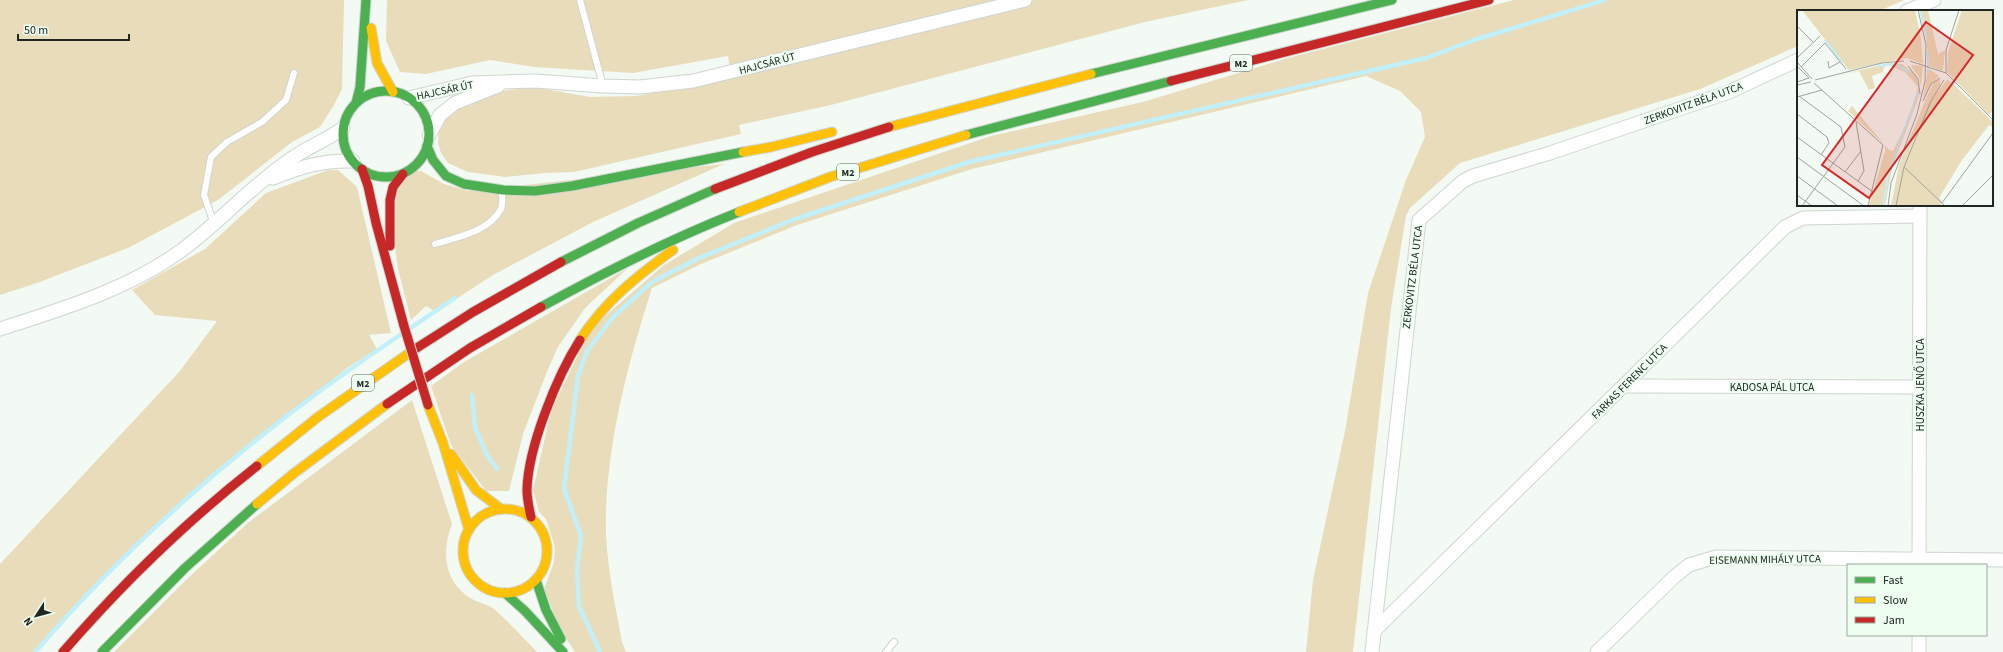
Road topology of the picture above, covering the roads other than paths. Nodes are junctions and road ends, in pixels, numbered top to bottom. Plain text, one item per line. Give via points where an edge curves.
1 (367, 0) edge
2 (580, 0) edge
3 (1025, 0) edge
4 (1392, 0) edge
5 (1489, 0) edge
6 (1934, 0) edge
7 (1921, 8) edge
8 (1797, 60) edge
9 (294, 73) dead end
10 (505, 83) junction
11 (603, 86) junction
12 (393, 92) junction
13 (409, 98) junction
14 (356, 103) junction
15 (908, 121) junction
16 (343, 128) junction
17 (428, 141) junction
18 (357, 165) junction
19 (403, 174) junction
20 (260, 184) junction
21 (503, 190) junction
22 (1920, 210) edge
23 (214, 224) junction
24 (706, 225) junction
25 (435, 244) dead end
26 (390, 272) junction
27 (0, 329) edge
28 (1624, 386) junction
29 (1919, 387) junction
30 (443, 443) junction
31 (501, 509) junction
32 (531, 517) junction
33 (469, 530) junction
34 (2003, 560) edge
35 (1919, 562) edge
36 (536, 580) junction
37 (504, 593) junction
38 (1374, 631) junction
39 (1919, 636) edge
40 (894, 642) dead end
41 (62, 652) edge
42 (102, 652) edge
43 (563, 652) edge
44 (568, 652) edge
45 (886, 652) edge
46 (1372, 652) edge
47 (1597, 652) edge
48 (1919, 652) edge

1 - 12 main road via 372,45 377,63
1 - 14 main road via 360,87
2 - 11 lane
3 - 11 street, HAJCSÁR ÚT via 693,81 640,87
4 - 15 main road, M2
5 - 24 main road, M2 via 992,126 830,178
6 - 7 street
8 - 38 street, ZERKOVITZ BÉLA UTCA via 1729,92 1550,153 1473,176 1463,181 1419,220
9 - 23 lane via 286,100 262,122 227,142 211,157 204,195
10 - 11 street, HAJCSÁR ÚT via 534,81
10 - 13 street, HAJCSÁR ÚT via 472,83
10 - 17 street, HAJCSÁR ÚT via 455,103 440,115
12 - 13 main road
12 - 14 main road via 380,92
13 - 17 main road via 420,108 427,121
14 - 16 main road
15 - 21 main road via 843,131 572,186 535,191
15 - 41 main road, M2 via 766,168 655,216 548,268 424,342 358,386 216,498 139,571
16 - 18 main road via 345,146
16 - 20 street via 292,158
17 - 19 main road via 418,162
17 - 21 main road via 433,160 446,176 464,184
18 - 19 main road via 375,176
18 - 20 street via 325,161 303,166
18 - 26 main road via 368,186
19 - 26 main road via 393,187 390,200
20 - 23 street
21 - 25 lane via 502,209 489,223 473,232
22 - 28 street, FARKAS FERENC UTCA via 1803,218 1785,227
22 - 29 street, HUSZKA JENŐ UTCA
23 - 27 street via 156,268 128,282 50,313
24 - 32 main road via 628,284 605,307 576,345 547,407 534,452 527,490
24 - 42 main road, M2 via 620,264 507,325 377,409 234,522 158,594
26 - 30 main road, bridge via 428,405
28 - 29 street, KADOSA PÁL UTCA
28 - 38 street, FARKAS FERENC UTCA
29 - 35 street, HUSZKA JENŐ UTCA
30 - 31 main road via 476,490
30 - 33 main road
31 - 32 main road via 511,509
31 - 33 main road via 488,512 477,519
32 - 36 main road via 540,527 546,540 546,561
33 - 37 main road via 464,550 469,571 484,587
34 - 35 street, EISEMANN MIHÁLY UTCA
35 - 47 street, EISEMANN MIHÁLY UTCA via 1716,558 1701,560 1689,565 1674,577
36 - 37 main road via 521,589
36 - 44 main road via 538,593 549,620
37 - 43 main road via 525,611
38 - 46 street, ZERKOVITZ BÉLA UTCA
39 - 48 street
40 - 45 lane

